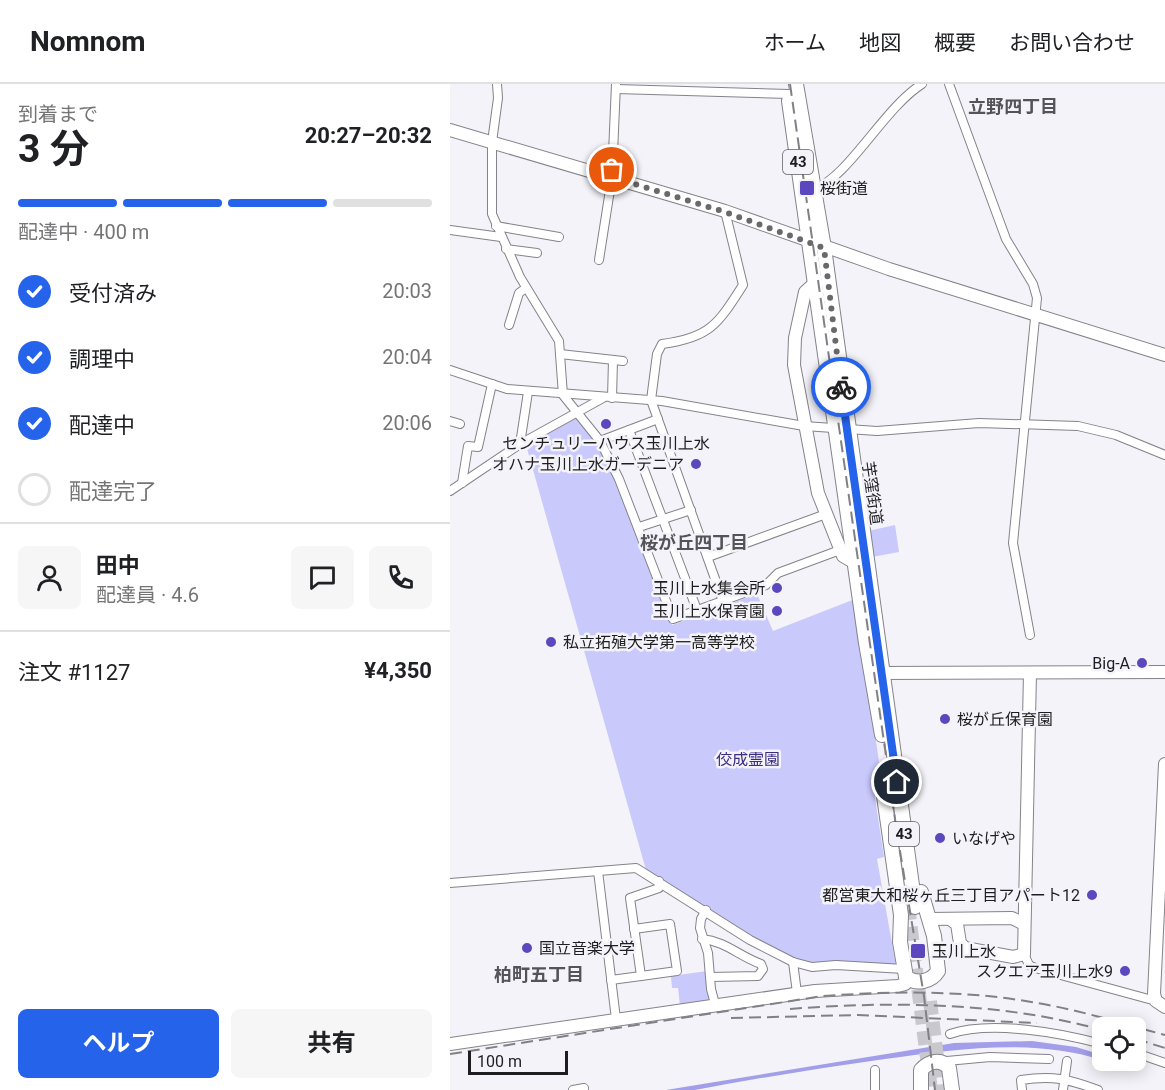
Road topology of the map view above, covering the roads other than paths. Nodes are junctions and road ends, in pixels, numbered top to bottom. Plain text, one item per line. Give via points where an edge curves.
1 (497, 84) edge
2 (922, 84) edge
3 (948, 84) edge
4 (616, 87) edge
5 (790, 87) edge
6 (450, 130) edge
7 (492, 142) junction
8 (612, 177) junction
9 (813, 190) junction
10 (725, 212) junction
11 (496, 226) junction
12 (450, 230) edge
13 (501, 237) junction
14 (559, 237) dead end
15 (809, 240) junction
16 (824, 248) junction
17 (506, 249) junction
18 (537, 253) dead end
19 (599, 260) dead end
20 (816, 282) junction
21 (526, 288) junction
22 (1036, 315) junction
23 (509, 326) dead end
24 (560, 354) junction
25 (1165, 356) edge
26 (450, 370) edge
27 (492, 384) junction
28 (528, 392) junction
29 (563, 395) junction
30 (608, 398) junction
31 (651, 400) junction
32 (577, 413) junction
33 (658, 419) junction
34 (450, 421) edge
35 (1023, 423) junction
36 (460, 424) dead end
37 (804, 426) junction
38 (842, 428) junction
39 (629, 430) junction
40 (600, 441) junction
41 (520, 444) junction
42 (1165, 455) edge
43 (462, 483) junction
44 (450, 492) edge
45 (691, 510) junction
46 (826, 514) junction
47 (663, 519) junction
48 (639, 527) junction
49 (840, 550) junction
50 (708, 557) junction
51 (855, 563) junction
52 (723, 601) junction
53 (697, 610) junction
54 (1030, 635) dead end
55 (877, 672) junction
56 (1165, 672) edge
57 (1030, 673) junction
58 (894, 761) junction
59 (1165, 764) edge
60 (889, 775) junction
61 (598, 871) junction
62 (659, 881) junction
63 (450, 883) edge
64 (1024, 909) junction
65 (706, 910) junction
66 (1013, 918) junction
67 (929, 920) junction
68 (962, 924) junction
69 (1024, 924) junction
70 (634, 930) junction
71 (702, 939) junction
72 (1024, 954) junction
73 (793, 962) junction
74 (905, 973) junction
75 (641, 976) junction
76 (711, 977) junction
77 (611, 980) junction
78 (797, 993) junction
79 (715, 1004) junction
80 (1160, 1004) edge
81 (616, 1019) junction
82 (950, 1034) dead end
83 (1092, 1042) edge
84 (450, 1044) edge
85 (1146, 1056) edge
86 (1049, 1059) dead end
87 (947, 1061) dead end
88 (1067, 1061) dead end
89 (1165, 1063) edge
90 (875, 1070) dead end
91 (1065, 1078) junction
92 (584, 1088) dead end
93 (573, 1090) edge
94 (875, 1090) edge
95 (921, 1090) edge
96 (952, 1090) edge
97 (1022, 1090) edge
98 (1063, 1090) edge
99 (1098, 1090) edge

1 - 7 street
2 - 9 street via 896,105 837,175
3 - 22 street via 1006,239 1033,284
4 - 5 street
4 - 8 street
5 - 9 main road, 芋窪街道 / 43
5 - 15 main road, 芋窪街道 / 43
6 - 7 street
7 - 8 street
7 - 11 street via 491,207
8 - 10 street
8 - 19 street
9 - 16 main road, 芋窪街道 / 43
10 - 15 street
10 - 31 street via 742,285 721,319 709,330 689,341 662,344
11 - 13 street
11 - 14 street
12 - 13 street
13 - 17 street
15 - 16 street
15 - 20 main road, 芋窪街道 / 43
16 - 22 street
16 - 38 main road, 芋窪街道 / 43
17 - 18 street
17 - 21 street
20 - 37 street via 805,292 795,338 794,365
20 - 38 main road, 芋窪街道 / 43
21 - 23 street via 519,293
21 - 24 street via 559,341
22 - 25 street
22 - 35 street
24 - 29 street
24 - 30 street via 618,360
26 - 27 street
27 - 28 street
27 - 43 street via 480,442 478,447 468,446
28 - 29 street
28 - 41 street
29 - 30 street
29 - 32 street
30 - 31 street
30 - 32 street
31 - 33 street
31 - 37 street
32 - 40 street
32 - 41 street
33 - 39 street
33 - 45 street
34 - 36 street
35 - 38 street via 877,431
35 - 42 street via 1100,430
35 - 54 street via 1013,543
37 - 38 street
37 - 46 street
38 - 51 main road, 芋窪街道 / 43
38 - 55 main road, 芋窪街道 / 43
39 - 40 street
39 - 47 street
40 - 48 street
41 - 43 street
43 - 44 street
45 - 47 street
45 - 50 street
46 - 49 street
46 - 50 street
47 - 48 street
47 - 53 street
48 - 53 street via 673,620
49 - 51 street
49 - 52 street via 778,573 766,585
50 - 52 street
51 - 55 main road, 芋窪街道 / 43
52 - 53 street
55 - 57 street
55 - 58 main road, 芋窪街道 / 43
55 - 60 main road, 芋窪街道 / 43
56 - 57 street
57 - 64 street
58 - 60 main road, 芋窪街道 / 43 via 912,907
58 - 67 main road
59 - 80 street via 1157,916
60 - 74 main road via 884,796
61 - 62 street via 636,868
61 - 63 street
61 - 77 street
62 - 65 street
62 - 70 street via 659,888 630,897
64 - 66 street
64 - 69 street
65 - 71 street via 701,919
65 - 73 street via 750,940
66 - 68 street
66 - 69 street
67 - 68 street via 950,919
67 - 74 main road via 938,971 928,980 914,982
68 - 72 street via 960,943 965,948 1013,957
69 - 72 street
70 - 75 street
70 - 75 street via 670,924 677,971
71 - 76 street
71 - 76 street via 724,944 761,964 763,969 758,976
72 - 80 street via 1035,968
73 - 74 street via 812,967 836,965
73 - 78 street
74 - 78 street via 905,984 898,986
75 - 77 street
76 - 79 street
77 - 81 street
78 - 79 street
79 - 81 street
81 - 84 street
82 - 83 street via 1016,1030
85 - 89 street
86 - 87 street via 990,1057
88 - 91 street
90 - 94 street
91 - 97 street via 1021,1080
91 - 98 street
91 - 99 street
92 - 93 street
95 - 96 main road via 921,1070 931,1062 949,1068

